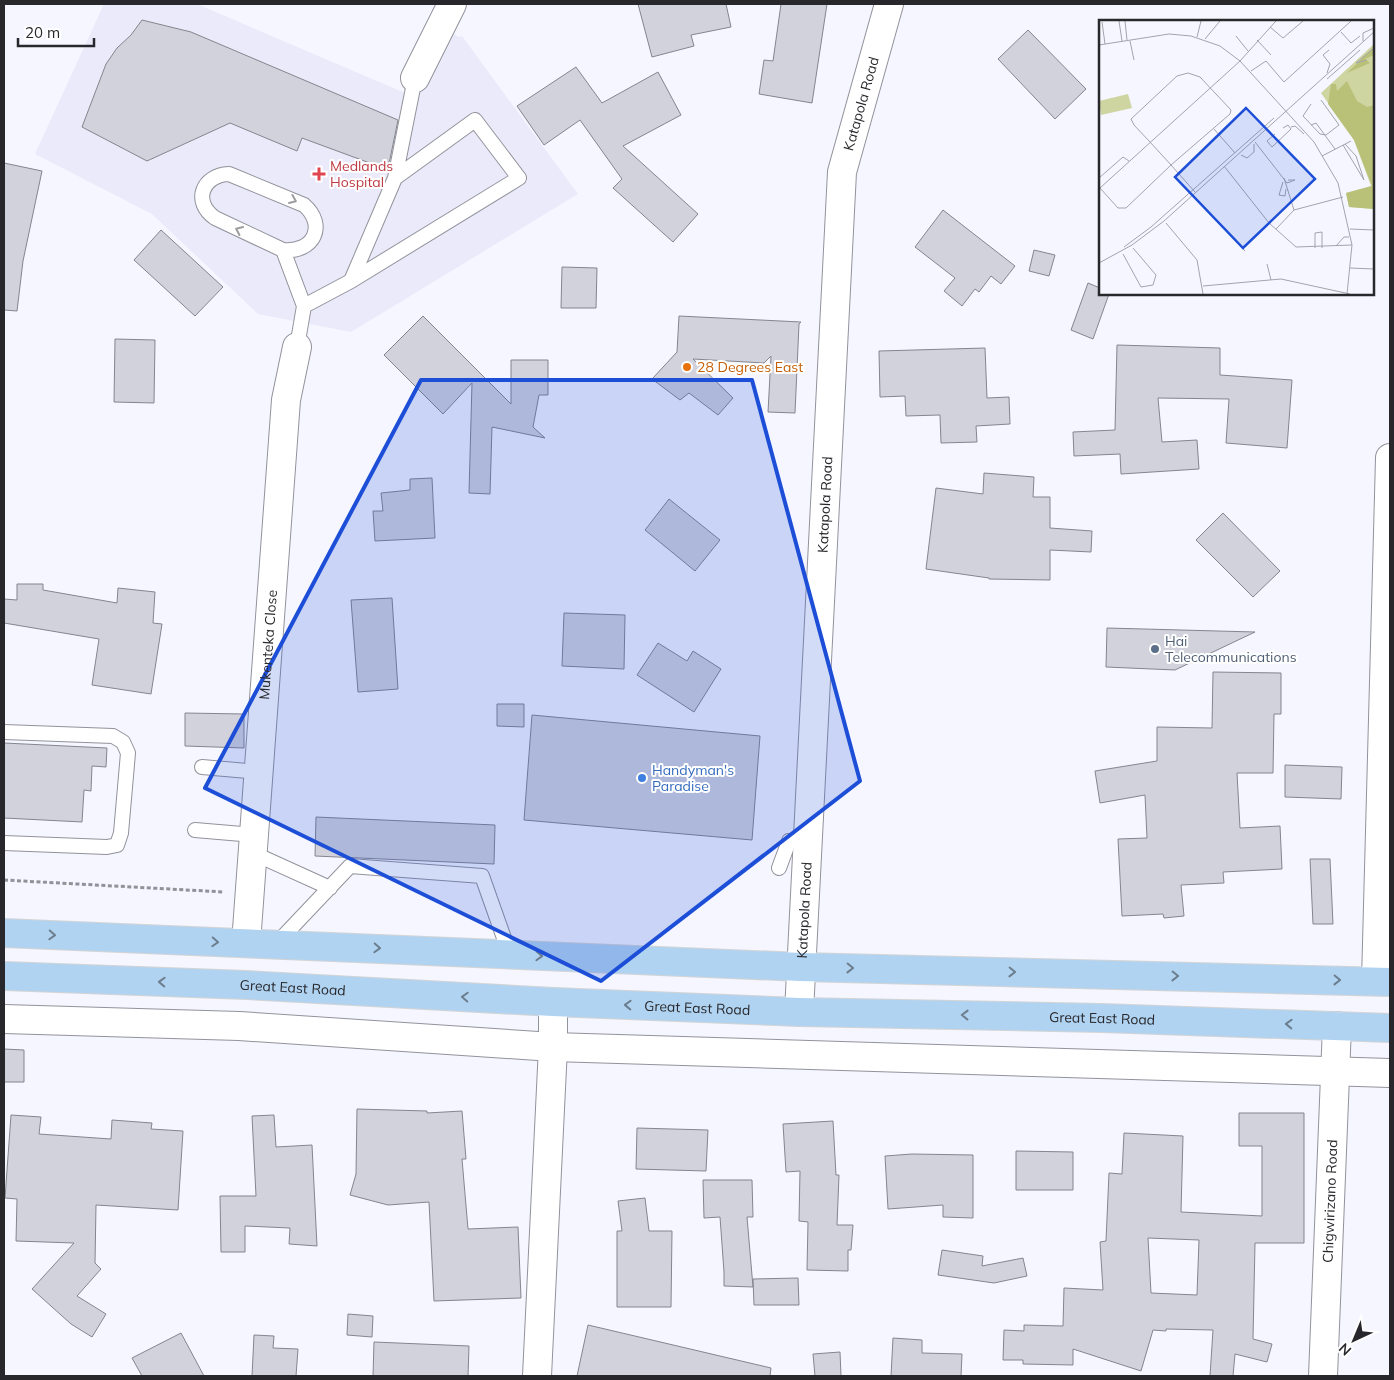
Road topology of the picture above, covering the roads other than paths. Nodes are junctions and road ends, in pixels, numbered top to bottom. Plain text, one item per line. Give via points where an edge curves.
1 (452, 4) edge
2 (889, 4) edge
3 (415, 78) joint
4 (395, 178) junction
5 (284, 250) junction
6 (351, 281) junction
7 (304, 306) junction
8 (297, 347) joint
9 (1390, 458) edge
10 (4, 732) edge
11 (202, 767) dead end
12 (259, 772) junction
13 (195, 830) dead end
14 (4, 843) edge
15 (807, 843) junction
16 (254, 844) junction
17 (779, 868) dead end
18 (330, 888) junction
19 (4, 933) edge
20 (246, 943) junction
21 (277, 943) junction
22 (510, 954) junction
23 (801, 967) junction
24 (4, 976) edge
25 (1383, 981) edge
26 (554, 1002) junction
27 (799, 1012) junction
28 (4, 1019) edge
29 (1337, 1026) junction
30 (1390, 1028) edge
31 (553, 1047) junction
32 (1335, 1071) junction
33 (1390, 1073) edge
34 (537, 1376) edge
35 (1323, 1376) edge

1 - 3 street
2 - 15 street, Katapola Road via 842,172
3 - 4 lane
4 - 6 lane
4 - 6 lane via 475,120 519,178
5 -> 5 lane via 208,214 202,199 207,183 213,177 229,174 304,205 311,211 316,228 313,237 301,249
5 - 7 lane
6 - 7 lane
7 - 8 lane
8 - 12 street, Mukenteka Close via 286,400
9 - 25 street
10 - 14 lane via 113,736 123,742 128,753 118,845
11 - 12 lane
12 - 16 street, Mukenteka Close
13 - 16 lane
15 - 17 lane via 790,841
15 - 23 street, Katapola Road
16 - 18 lane
16 - 20 street, Mukenteka Close
18 - 21 lane
18 - 22 lane via 350,866 482,876
19 -> 20 main road
20 - 21 main road
21 -> 22 main road
22 -> 23 main road
23 -> 25 main road
23 - 27 street, Katapola Road
26 -> 24 main road, Great East Road
27 -> 26 main road, Great East Road
26 - 31 street
29 -> 27 main road, Great East Road
28 - 31 street via 239,1026
29 - 30 main road, Great East Road
29 - 32 street, Chigwirizano Road
31 - 32 street
31 - 34 street
32 - 33 street
32 - 35 street, Chigwirizano Road

